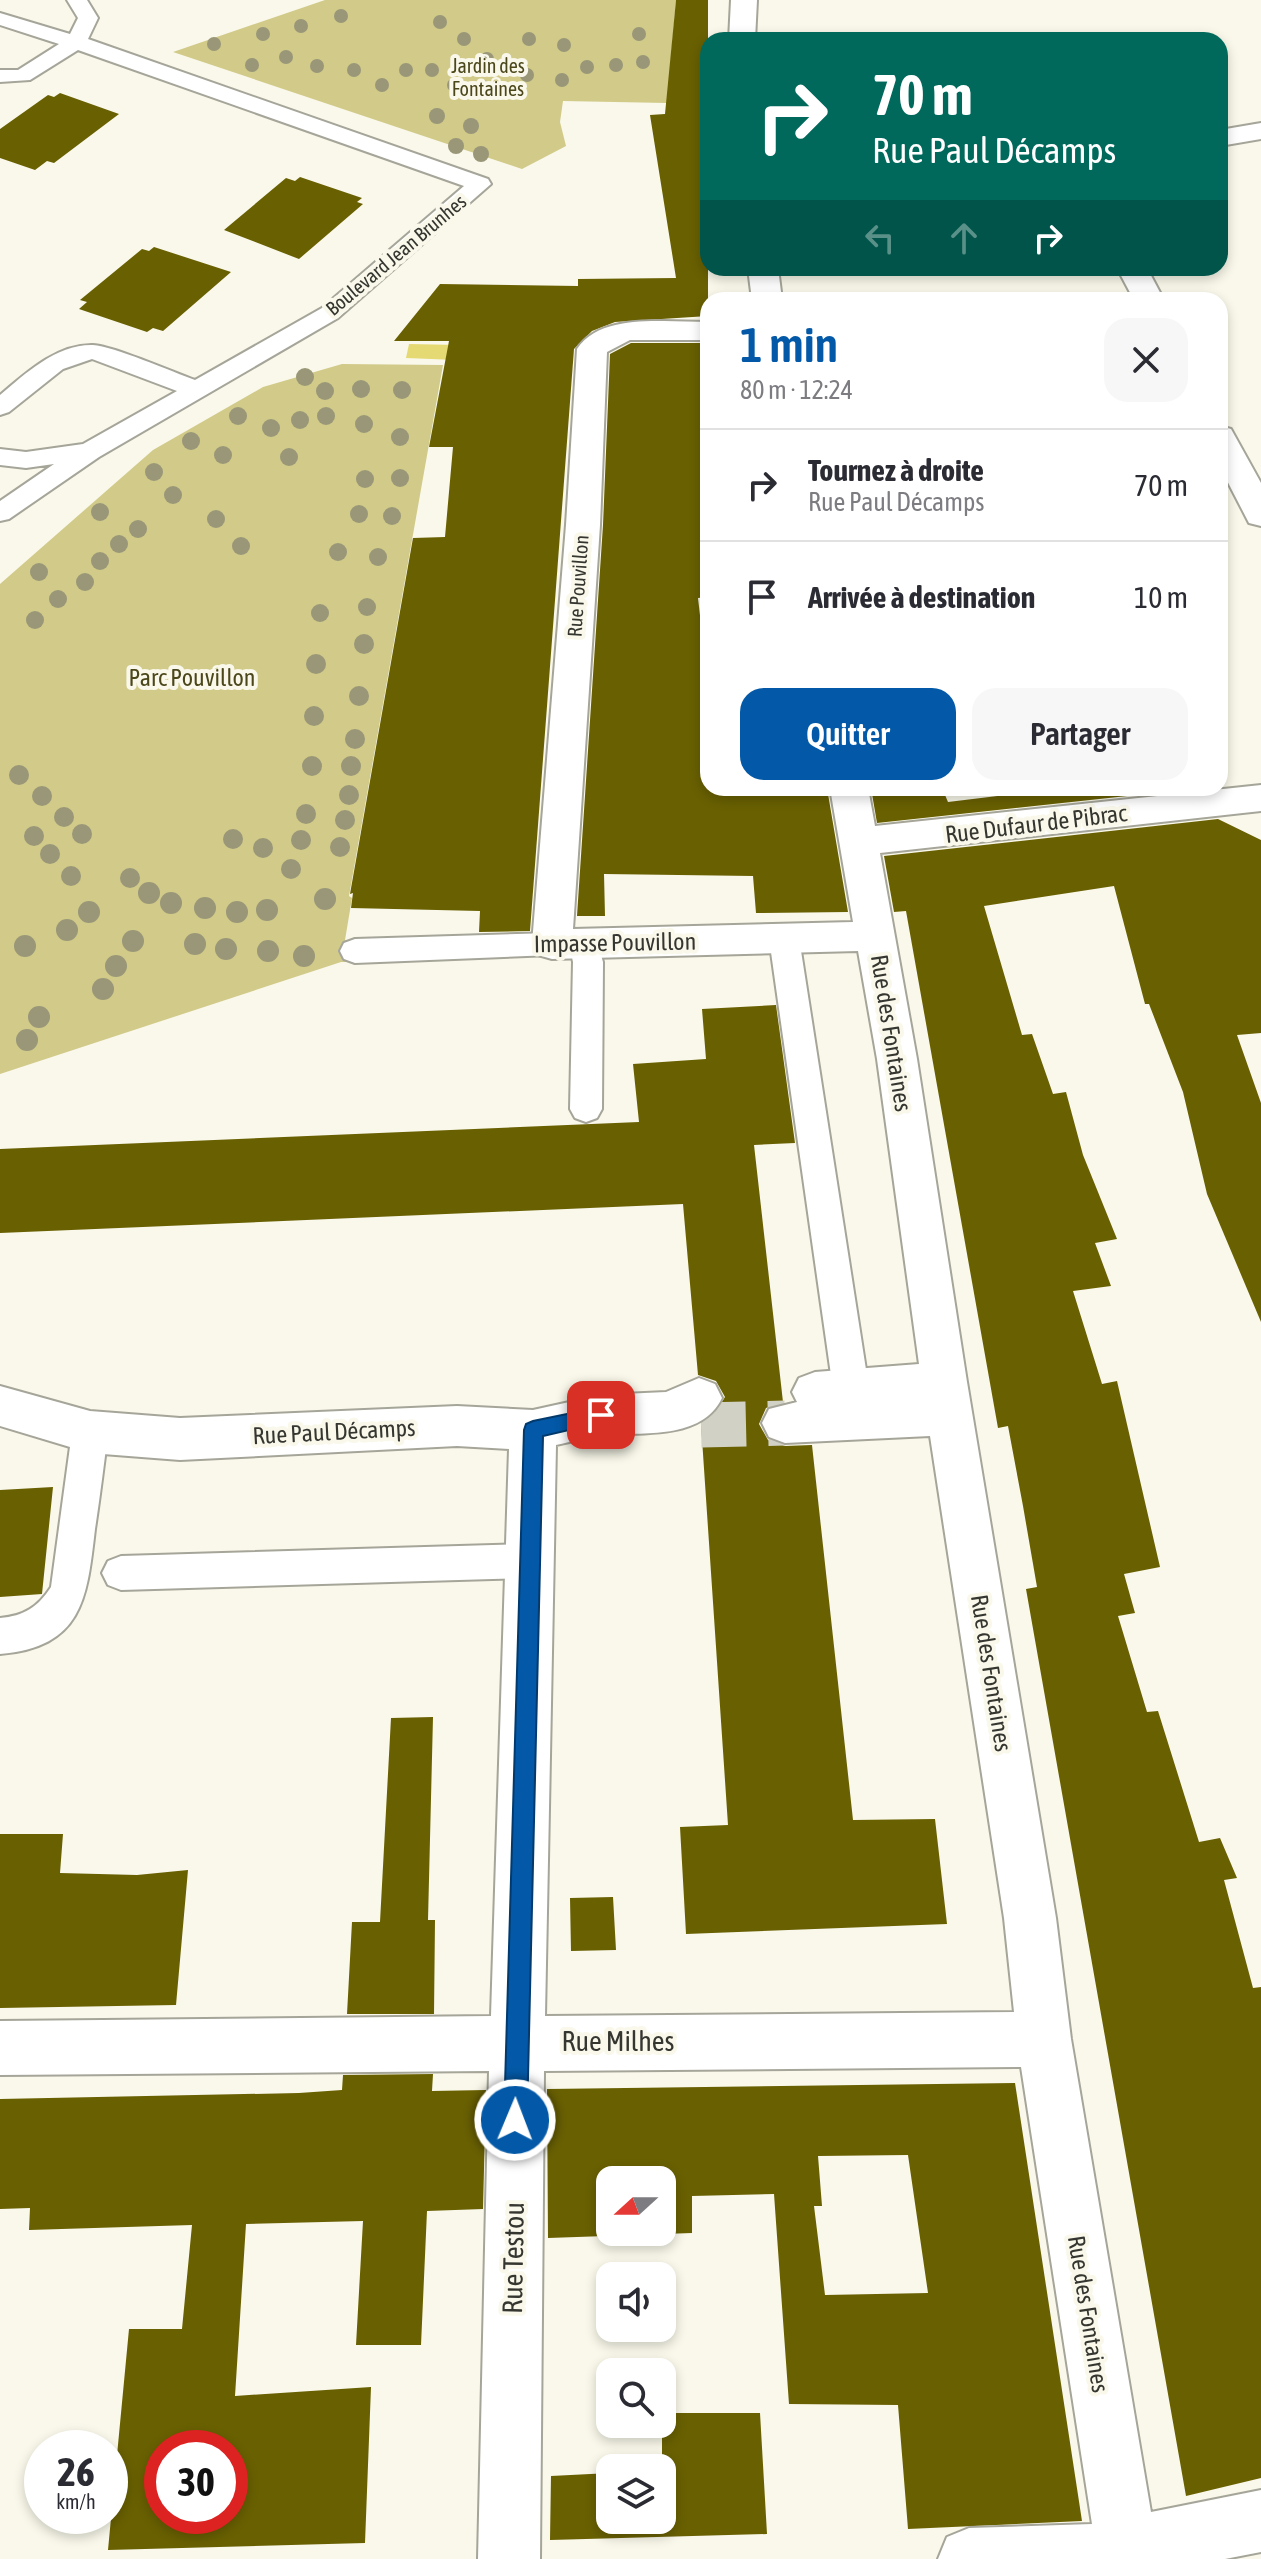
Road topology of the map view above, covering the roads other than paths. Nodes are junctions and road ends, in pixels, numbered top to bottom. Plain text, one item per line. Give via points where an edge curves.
1 (77, 0) edge
2 (744, 0) edge
3 (0, 19) edge
4 (742, 32) edge
5 (76, 42) junction
6 (0, 76) edge
7 (1261, 131) edge
8 (1228, 137) edge
9 (700, 331) edge
10 (196, 389) junction
11 (0, 407) edge
12 (90, 451) junction
13 (1228, 451) edge
14 (0, 457) edge
15 (0, 513) edge
16 (1261, 515) edge
17 (850, 796) edge
18 (1261, 798) edge
19 (858, 842) junction
20 (875, 936) junction
21 (784, 938) junction
22 (568, 944) junction
23 (355, 951) dead end
24 (586, 1109) dead end
25 (851, 1389) junction
26 (947, 1398) junction
27 (0, 1406) edge
28 (690, 1411) tunnel mouth
29 (533, 1430) junction
30 (90, 1432) junction
31 (530, 1561) junction
32 (121, 1573) dead end
33 (0, 1636) edge
34 (1044, 2039) junction
35 (517, 2042) junction
36 (0, 2048) edge
37 (1261, 2521) edge
38 (1127, 2555) edge
39 (509, 2559) edge
40 (969, 2559) edge

1 - 5 lane via 88,18
2 - 4 street
3 - 5 lane, Boulevard Jean Brunhes
5 - 6 lane via 23,76
5 - 10 lane, Boulevard Jean Brunhes via 480,184 330,313
7 - 8 street
9 - 22 street, Rue Pouvillon via 625,332 603,338 592,349
10 - 11 lane via 94,352 76,353 54,363
10 - 12 lane, Boulevard Jean Brunhes
12 - 14 lane via 26,460
12 - 15 lane, Boulevard Jean Brunhes
13 - 16 street
17 - 19 street, Rue des Fontaines
18 - 19 street, Rue Dufaur de Pibrac
19 - 20 street, Rue des Fontaines
20 - 21 street, Impasse Pouvillon
20 - 26 street, Rue des Fontaines
21 - 22 street, Impasse Pouvillon
21 - 25 lane
22 - 23 lane, Impasse Pouvillon
22 - 24 lane via 588,962
25 - 26 street
25 - 26 street via 783,1409
26 - 34 street, Rue des Fontaines via 1030,1918
27 - 30 street, Rue Paul Décamps
28 - 29 street, Rue Paul Décamps via 601,1415
29 - 30 street, Rue Paul Décamps via 457,1426 180,1439
29 - 31 street, Rue Testou
30 - 33 lane via 69,1591 55,1614 35,1628
31 - 32 lane
31 - 35 street, Rue Testou
34 - 35 street, Rue Milhes
34 - 38 street, Rue des Fontaines
35 - 36 street, Rue Milhes
35 - 39 street, Rue Testou
37 - 38 street
38 - 40 street

